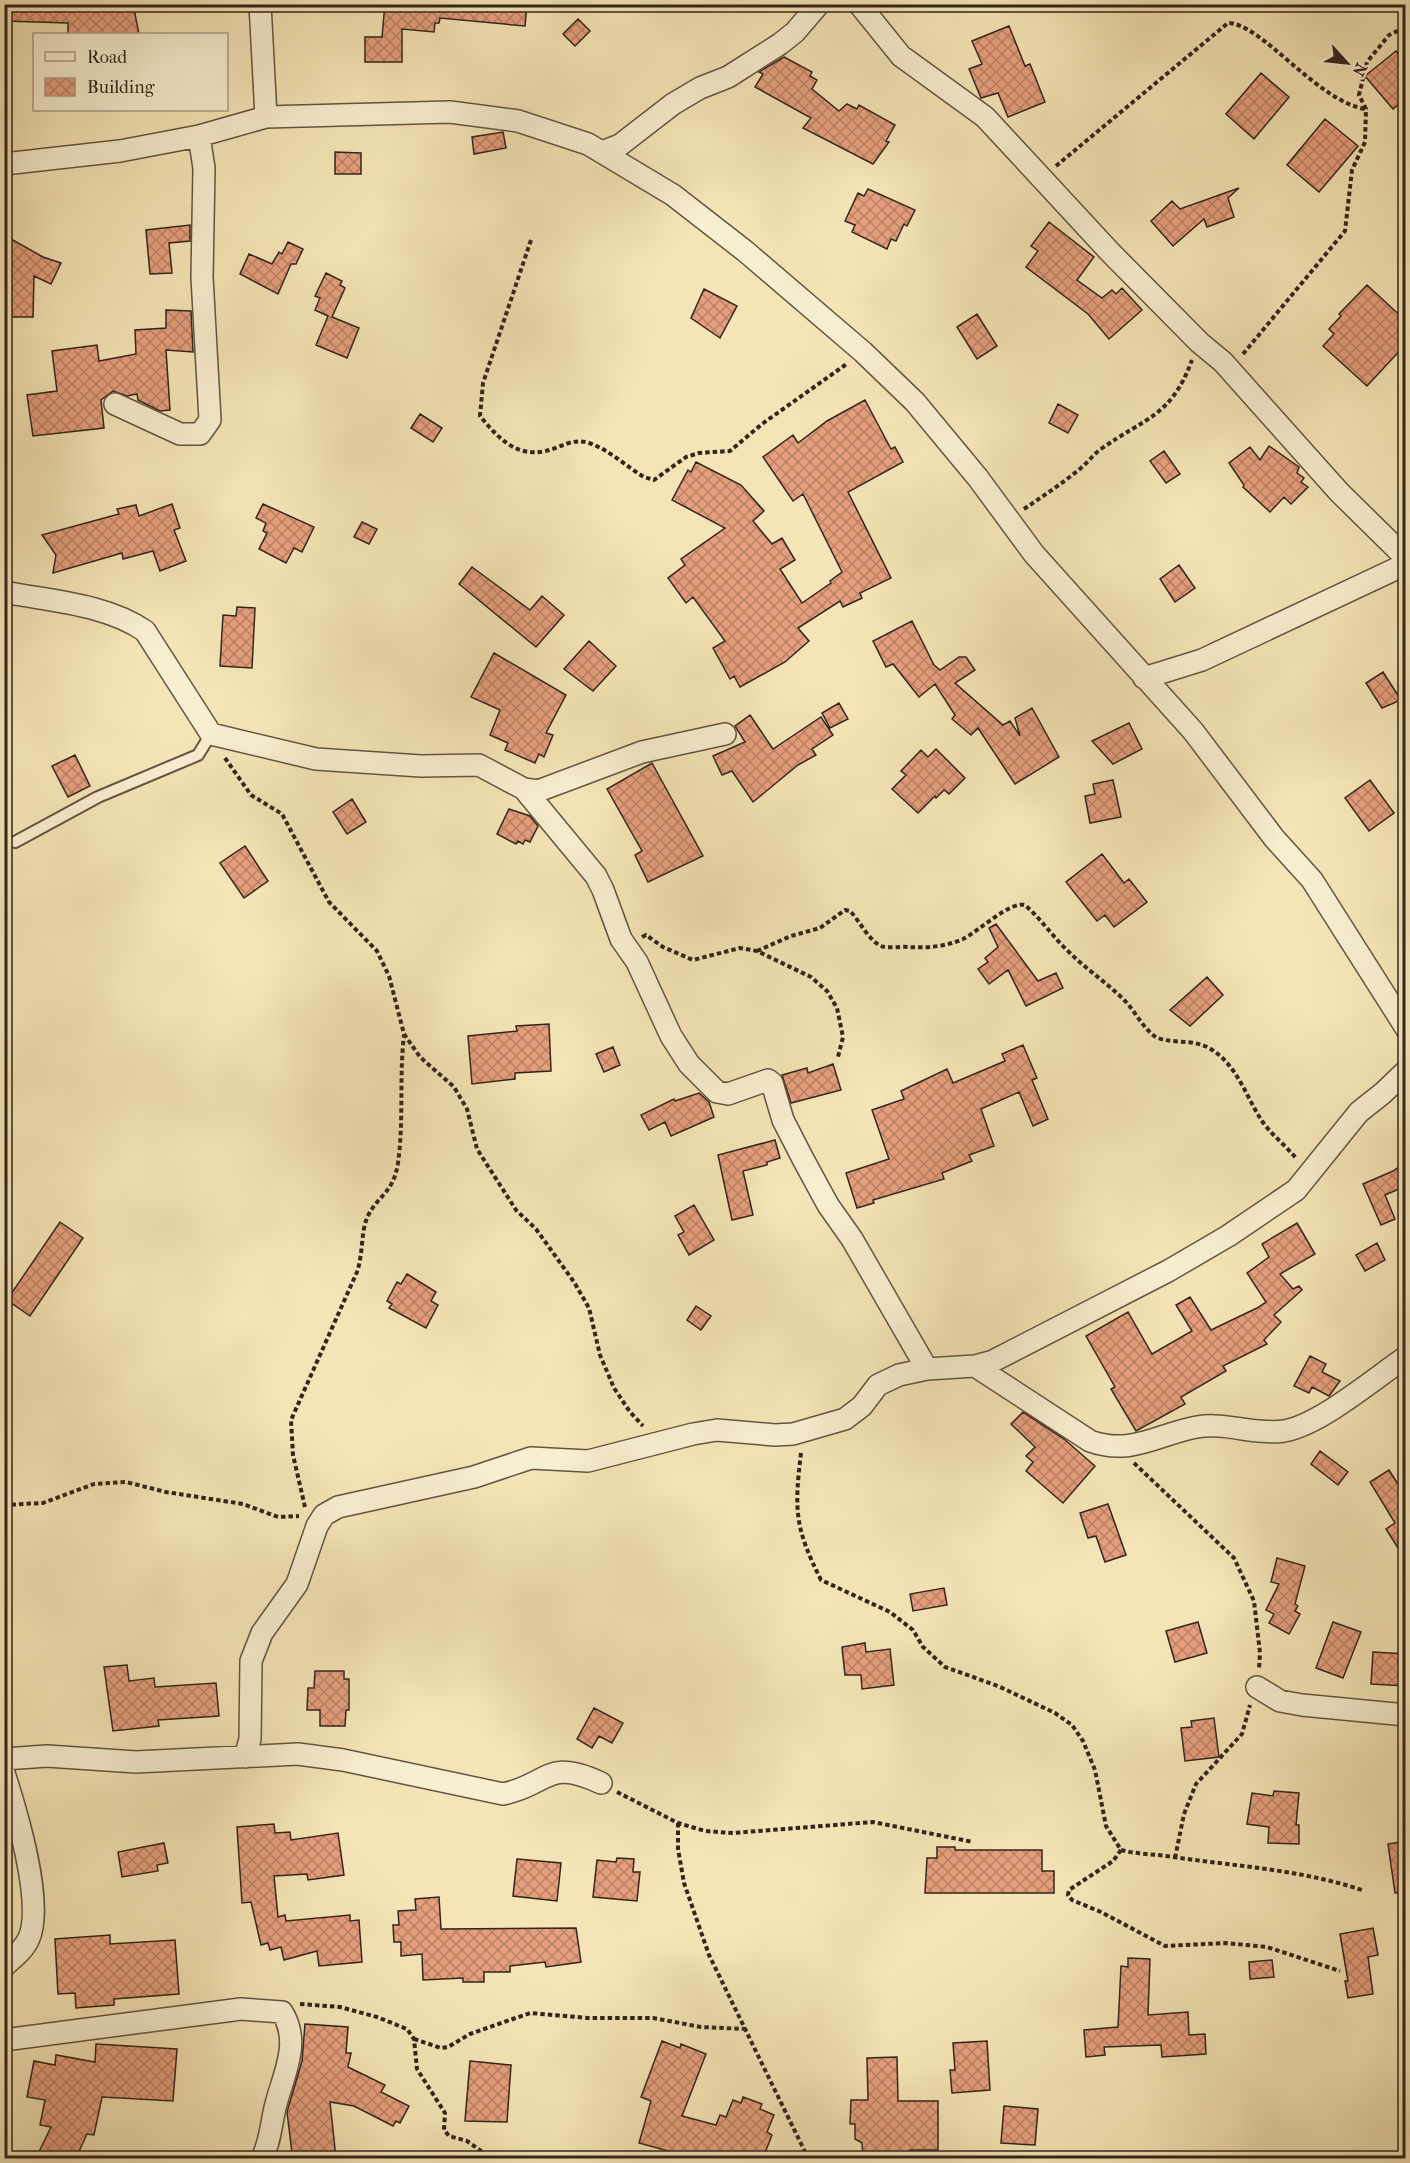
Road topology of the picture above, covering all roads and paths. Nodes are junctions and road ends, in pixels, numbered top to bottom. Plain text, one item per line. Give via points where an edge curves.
1 (260, 4) edge
2 (819, 4) edge
3 (859, 4) edge
4 (1406, 27) edge
5 (1366, 109) junction
6 (266, 117) junction
7 (199, 136) junction
8 (602, 152) junction
9 (4, 164) edge
10 (1042, 178) junction
11 (531, 240) dead end
12 (1200, 343) junction
13 (863, 352) junction
14 (1223, 362) junction
15 (115, 404) dead end
16 (1008, 519) junction
17 (1406, 558) edge
18 (1406, 564) edge
19 (4, 592) edge
20 (1144, 678) junction
21 (725, 734) dead end
22 (215, 736) junction
23 (524, 789) junction
24 (15, 842) dead end
25 (757, 951) junction
26 (630, 954) junction
27 (1406, 1028) edge
28 (404, 1034) junction
29 (837, 1057) dead end
30 (1406, 1071) edge
31 (1309, 1175) junction
32 (1406, 1357) edge
33 (975, 1366) junction
34 (927, 1369) junction
35 (816, 1428) junction
36 (663, 1443) junction
37 (1121, 1447) junction
38 (4, 1505) edge
39 (1257, 1687) junction
40 (1406, 1715) edge
41 (245, 1756) junction
42 (4, 1759) edge
43 (4, 1773) edge
44 (601, 1783) joint
45 (678, 1822) junction
46 (973, 1842) dead end
47 (1121, 1850) junction
48 (1175, 1858) junction
49 (1362, 1890) dead end
50 (4, 1966) edge
51 (1340, 1971) dead end
52 (282, 2013) junction
53 (746, 2029) junction
54 (414, 2039) junction
55 (4, 2040) edge
56 (1406, 2152) edge
57 (262, 2158) edge
58 (491, 2158) edge
59 (808, 2158) edge
60 (1308, 2158) edge

1 - 6 street
2 - 8 street via 780,44 728,77 700,88 620,145
3 - 10 street via 901,56 985,117
4 - 5 path via 1389,35 1367,62 1359,94
5 - 10 path via 1335,97 1237,23 1228,23
5 - 14 path via 1365,142 1352,170 1345,231 1254,343 1242,355
6 - 7 street
6 - 8 street via 450,112 518,121
7 - 9 street via 120,151
7 - 15 street via 204,168 202,266 210,420 200,434 180,434
8 - 13 street via 673,195
10 - 12 street
11 - 13 path via 483,383 480,416 495,434 522,451 537,454 572,441 589,443 654,480 693,455 730,451
12 - 14 street
12 - 16 path via 1182,387 1160,411
13 - 16 street via 915,402
14 - 17 street via 1339,492
16 - 20 street via 1065,591
18 - 20 street via 1202,660
19 - 22 street via 97,611 129,621 145,631
20 - 27 street via 1193,731 1274,838 1312,880
21 - 23 street via 642,752 538,791
22 - 23 street via 316,759 421,766 479,765
22 - 24 lane via 198,755 98,797
22 - 28 path via 251,795 282,814 329,902 377,951
23 - 26 street via 596,876
25 - 26 path via 740,948 693,960 646,935
25 - 29 path via 812,977 827,991 837,1008 843,1037
25 - 31 path via 820,928 845,910 882,946 922,948 961,940 1012,905 1025,905 1068,951 1121,997 1153,1035 1196,1042 1211,1048 1228,1064 1241,1078 1264,1124
26 - 34 street via 638,962 671,1036 689,1064 717,1092 728,1094 768,1080 772,1083 783,1120 803,1159
28 - 36 path via 420,1057 454,1087 467,1109 477,1149 516,1210 536,1229 589,1308 600,1355 614,1388 630,1412
28 - 38 path via 404,1119 392,1186 367,1218 357,1272 291,1420 293,1455 309,1515 278,1517 243,1504 126,1482 94,1484 43,1503
30 - 31 street via 1359,1112
31 - 33 street via 1288,1195 1168,1271 1013,1352
32 - 37 street via 1306,1424 1275,1431 1197,1427
33 - 34 street
33 - 37 street via 1090,1441 1108,1448
34 - 35 street via 889,1379 844,1419
35 - 36 street via 775,1435 717,1431
35 - 47 path via 802,1452 797,1488 798,1526 821,1580 890,1612 913,1630 923,1647 945,1667 998,1686 1072,1725 1095,1770 1106,1826
36 - 41 street via 588,1461 531,1458 474,1477 338,1507 324,1515 297,1584 262,1633 251,1661 250,1739
37 - 39 path via 1137,1467 1234,1558 1254,1601 1260,1653
39 - 40 street via 1280,1701 1302,1706
39 - 48 path via 1242,1734 1196,1784 1184,1814
41 - 42 street via 136,1762 47,1756
41 - 44 street via 298,1754 343,1760 503,1794 516,1792 553,1773 584,1775
43 - 50 street via 22,1837 33,1914 29,1939
44 - 45 path
45 - 46 path via 705,1831 733,1833 873,1822
45 - 53 path via 684,1883 709,1955
47 - 48 path
47 - 51 path via 1113,1861 1069,1890 1072,1900 1165,1946 1226,1943 1267,1947
48 - 49 path via 1330,1879
52 - 54 path via 301,2004 340,2007 407,2029
52 - 55 street via 241,2009
52 - 57 street via 291,2035 290,2059
53 - 54 path via 701,2027 653,2018 530,2013 470,2034 448,2047
53 - 59 path
54 - 58 path via 417,2069 445,2113 444,2130
56 - 60 path via 1380,2158

